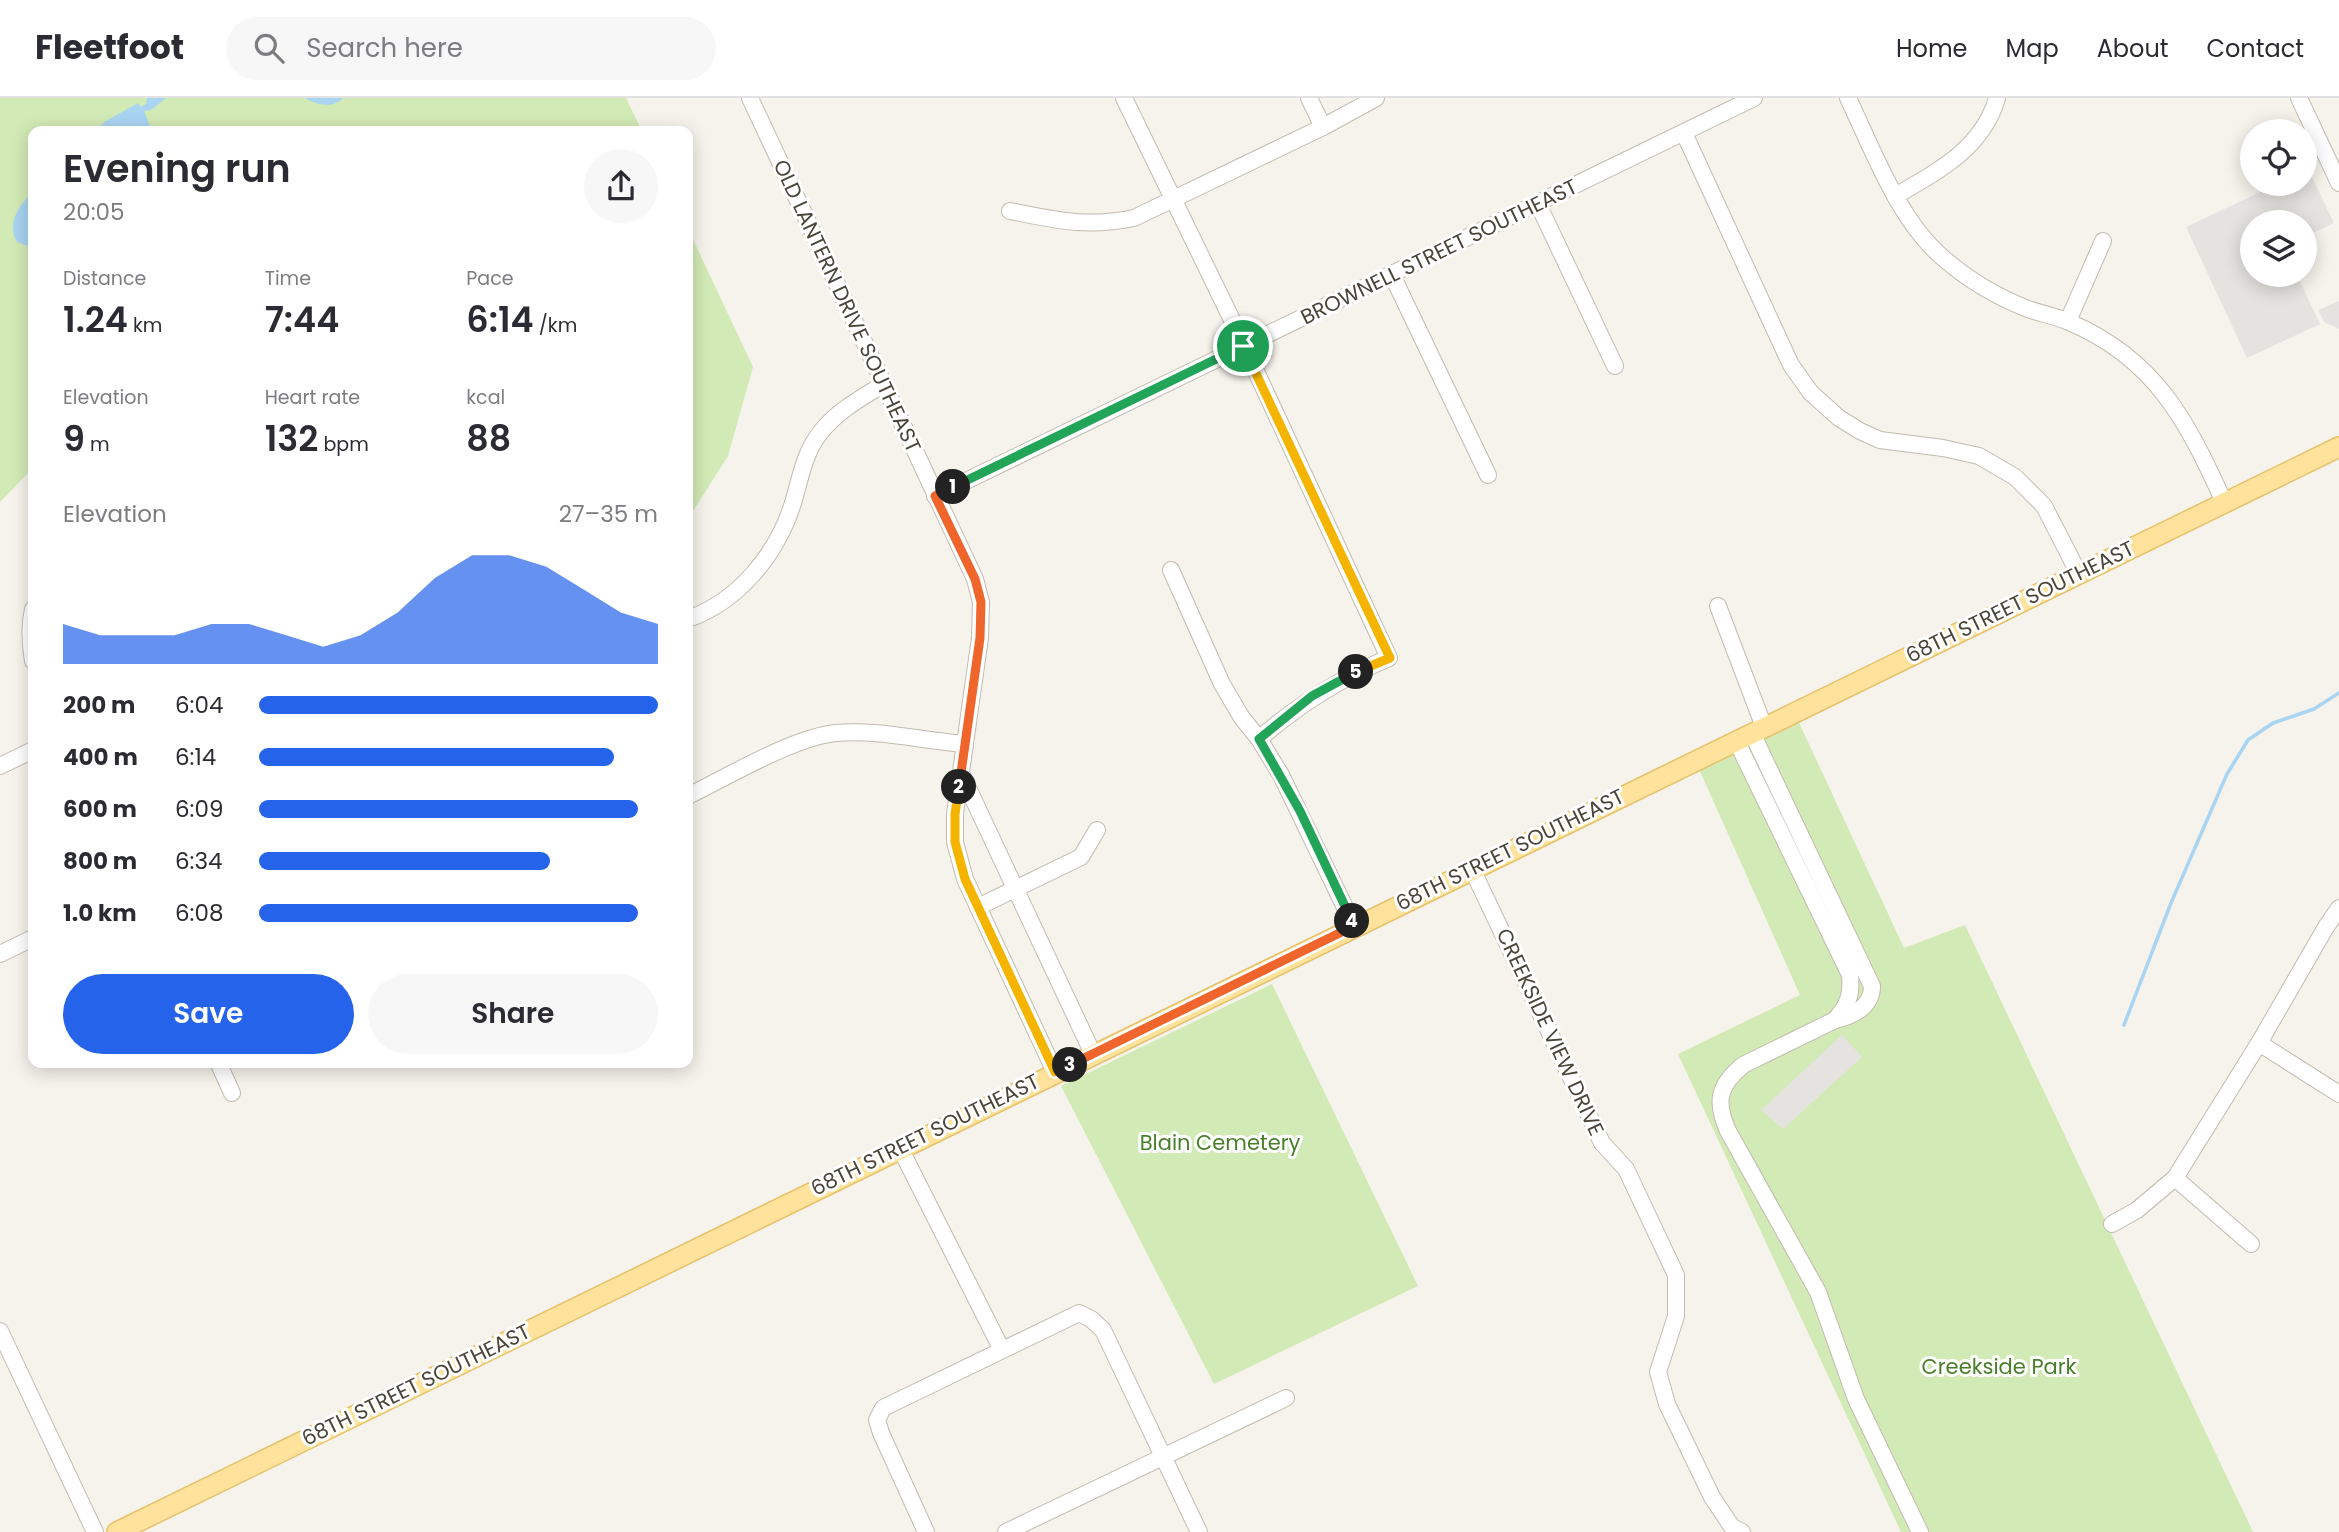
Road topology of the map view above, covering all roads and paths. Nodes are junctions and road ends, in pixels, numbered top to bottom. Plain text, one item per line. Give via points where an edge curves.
1 (750, 98) edge
2 (1124, 98) edge
3 (1309, 98) edge
4 (1376, 98) edge
5 (1754, 98) edge
6 (1848, 98) edge
7 (1997, 98) edge
8 (2299, 98) edge
9 (1323, 127) junction
10 (1684, 133) junction
11 (2339, 183) edge
12 (1895, 196) junction
13 (1174, 199) junction
14 (1538, 204) junction
15 (1010, 211) dead end
16 (2103, 241) dead end
17 (1392, 275) junction
18 (2068, 321) junction
19 (1243, 346) junction
20 (1615, 366) dead end
21 (884, 384) junction
22 (2339, 447) edge
23 (1488, 475) dead end
24 (935, 496) junction
25 (2224, 502) junction
26 (1171, 570) dead end
27 (2079, 574) junction
28 (1718, 606) dead end
29 (693, 617) edge
30 (1750, 733) junction
31 (1259, 739) junction
32 (965, 744) junction
33 (28, 752) edge
34 (0, 766) edge
35 (961, 773) junction
36 (693, 794) edge
37 (1097, 831) dead end
38 (1472, 869) junction
39 (1015, 890) junction
40 (978, 907) junction
41 (2339, 908) edge
42 (1354, 926) junction
43 (28, 940) edge
44 (0, 954) edge
45 (2259, 1043) junction
46 (1093, 1054) junction
47 (221, 1068) edge
48 (1055, 1072) junction
49 (232, 1093) dead end
50 (2339, 1094) edge
51 (900, 1148) junction
52 (2175, 1178) junction
53 (2112, 1224) dead end
54 (2251, 1244) dead end
55 (0, 1331) edge
56 (1002, 1350) junction
57 (1286, 1398) dead end
58 (1163, 1456) junction
59 (95, 1532) edge
60 (117, 1532) edge
61 (926, 1532) edge
62 (1006, 1532) edge
63 (1199, 1532) edge
64 (1742, 1532) edge
65 (1920, 1532) edge

1 - 21 street, OLD LANTERN DRIVE SOUTHEAST
2 - 13 street
3 - 9 street
4 - 9 street
5 - 10 street, BROWNELL STREET SOUTHEAST
6 - 12 street
7 - 12 street via 1986,125 1963,152
8 - 11 street
9 - 13 street
10 - 14 street, BROWNELL STREET SOUTHEAST
10 - 27 street via 1791,365 1811,393 1839,418 1880,440 1979,456 2015,477 2044,506
12 - 18 street via 1928,242 1968,279 2030,310
13 - 15 street via 1134,218 1105,224
13 - 19 street
14 - 17 street, BROWNELL STREET SOUTHEAST
14 - 20 street
16 - 18 street
17 - 19 street, BROWNELL STREET SOUTHEAST
17 - 23 street
18 - 25 street via 2115,347 2169,399 2197,444
19 - 24 street, BROWNELL STREET SOUTHEAST
19 - 31 street via 1390,658 1312,696
21 - 24 street, OLD LANTERN DRIVE SOUTHEAST
21 - 29 street via 848,405 819,434 773,550 721,603
22 - 25 main road, 68TH STREET SOUTHEAST
24 - 32 street, OLD LANTERN DRIVE SOUTHEAST via 975,579 981,602
25 - 27 main road, 68TH STREET SOUTHEAST
26 - 31 street via 1222,684
27 - 30 main road, 68TH STREET SOUTHEAST
28 - 30 street
30 - 38 main road, 68TH STREET SOUTHEAST
30 - 65 street via 1872,993 1850,1016 1743,1065 1722,1089 1721,1115 1818,1292 1856,1399
31 - 42 street via 1300,811
32 - 35 street, OLD LANTERN DRIVE SOUTHEAST
32 - 36 street via 832,733 794,745
33 - 34 street
35 - 39 street
35 - 40 street, OLD LANTERN DRIVE SOUTHEAST via 955,842
37 - 39 street via 1081,857
38 - 42 main road, 68TH STREET SOUTHEAST
38 - 64 street, CREEKSIDE VIEW DRIVE via 1602,1143 1626,1169 1676,1275 1676,1316 1658,1372 1667,1404 1712,1497 1732,1527
39 - 40 street
39 - 46 street
40 - 48 street, OLD LANTERN DRIVE SOUTHEAST
41 - 45 street
42 - 46 main road, 68TH STREET SOUTHEAST
43 - 44 street
45 - 50 street
45 - 52 street
46 - 48 main road, 68TH STREET SOUTHEAST
47 - 49 street
48 - 51 main road, 68TH STREET SOUTHEAST
51 - 56 street
51 - 60 main road, 68TH STREET SOUTHEAST
52 - 53 street
52 - 54 street
55 - 59 street
56 - 58 street via 1079,1312 1091,1319 1103,1330
56 - 61 street via 883,1408 877,1420
57 - 58 street
58 - 62 street
58 - 63 street

